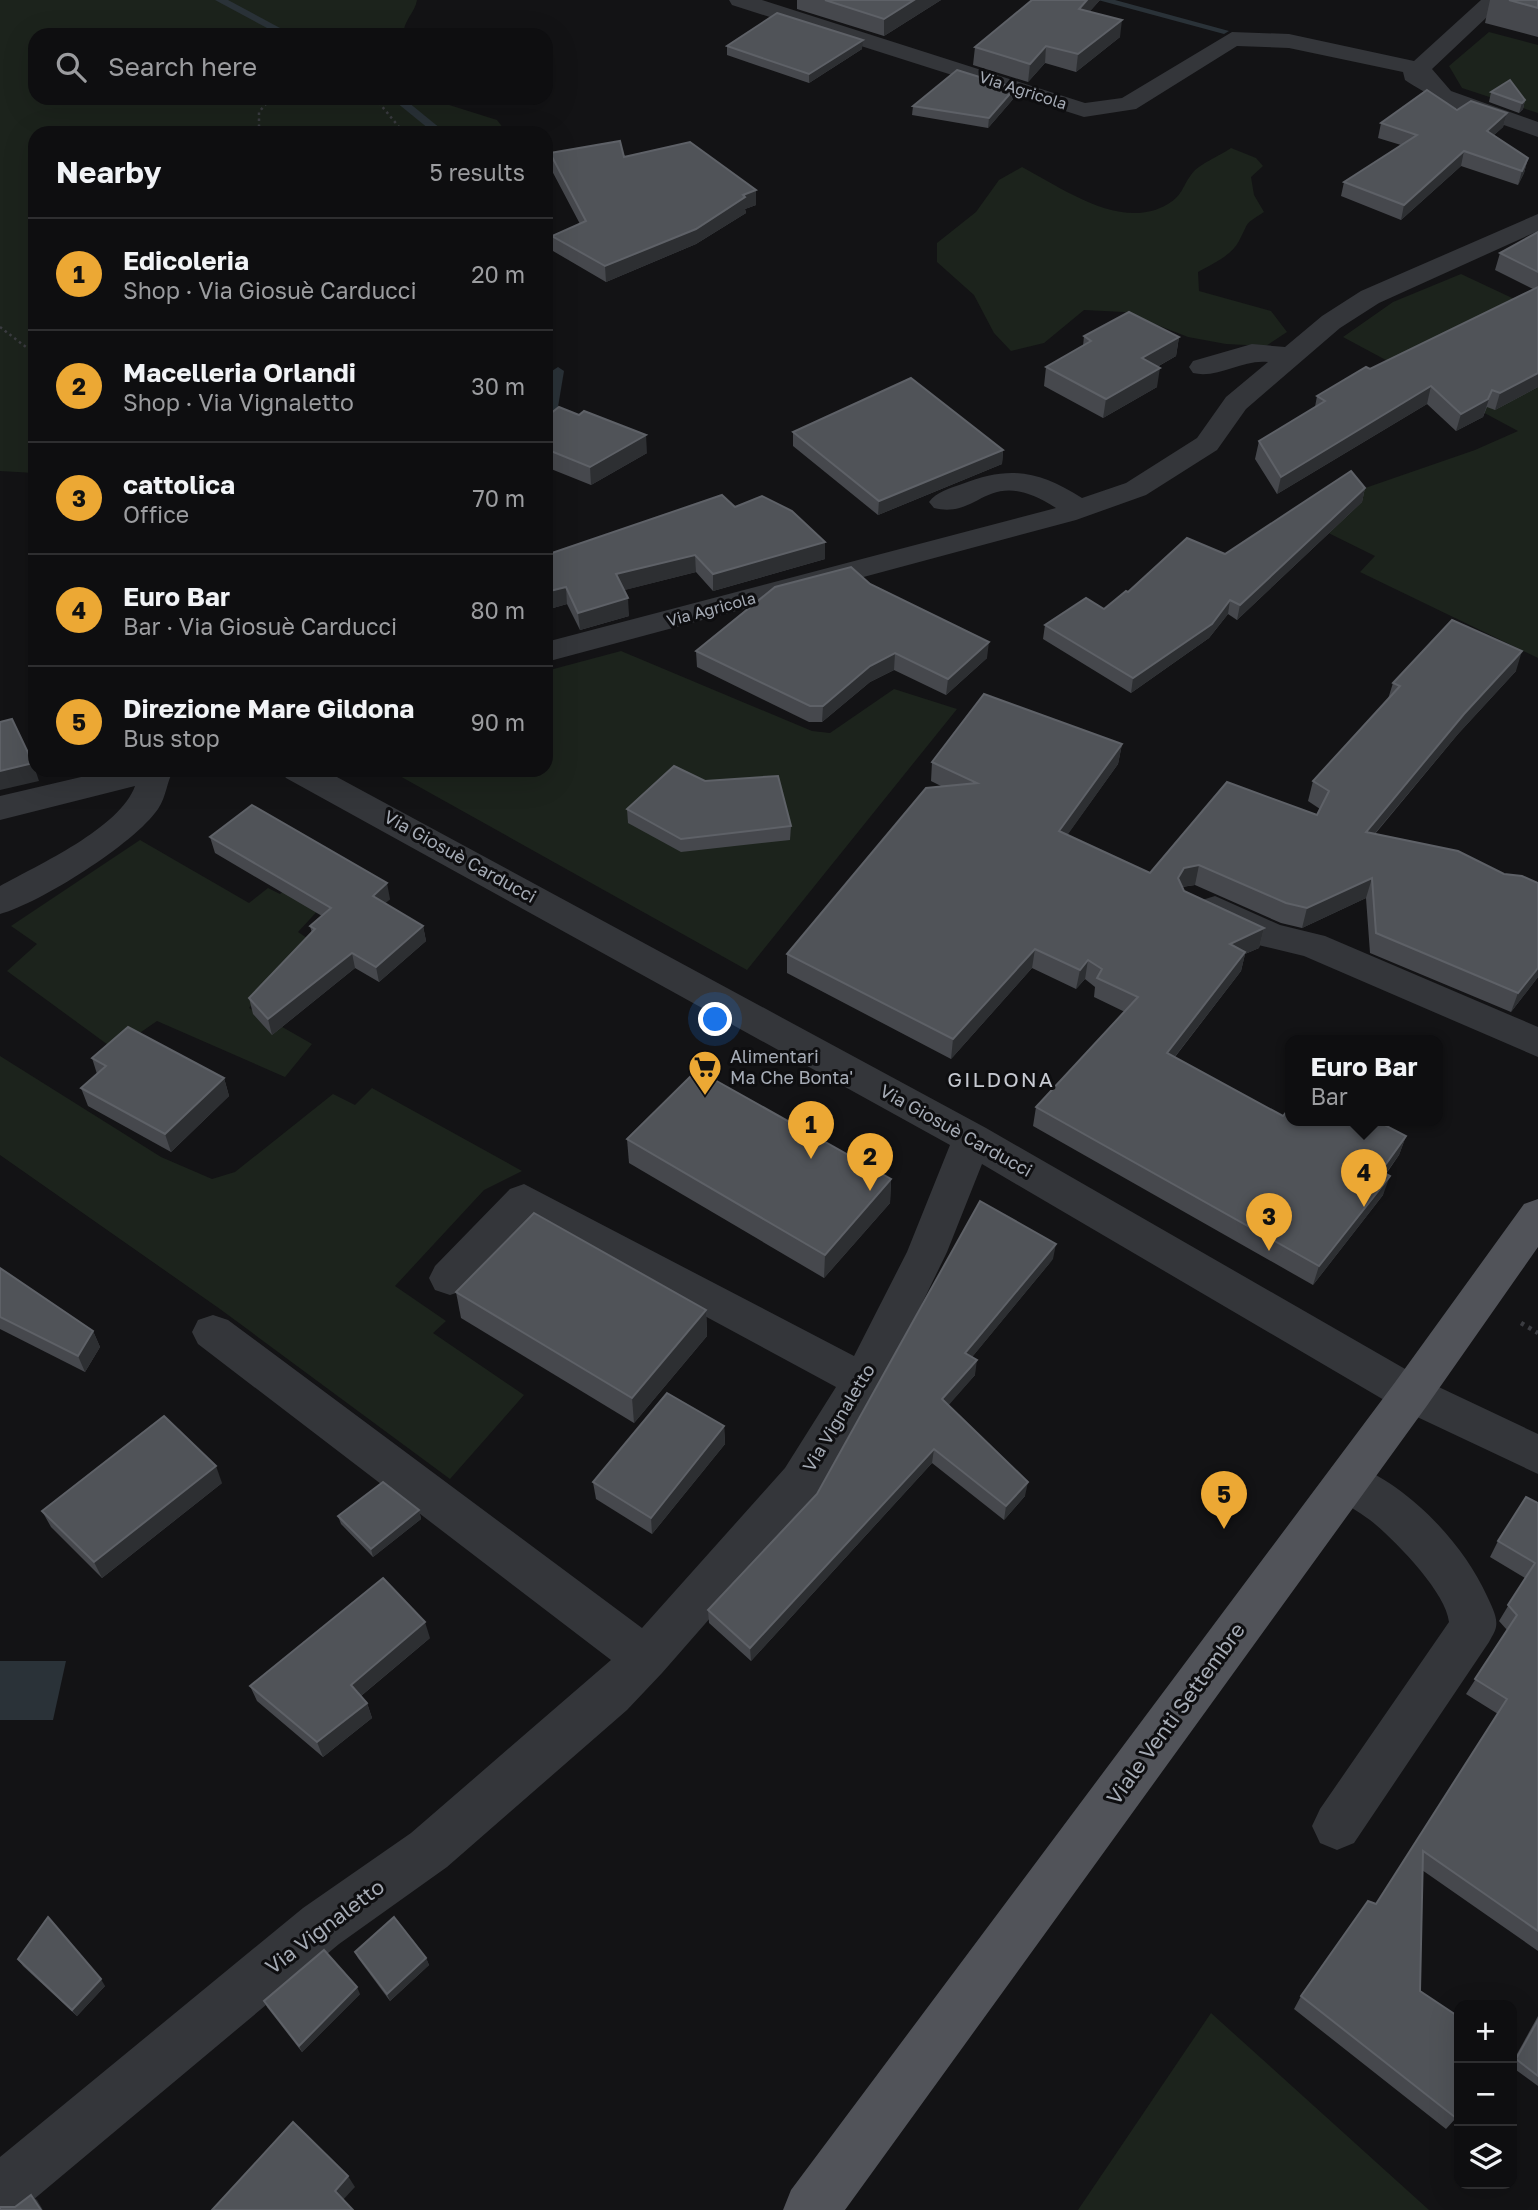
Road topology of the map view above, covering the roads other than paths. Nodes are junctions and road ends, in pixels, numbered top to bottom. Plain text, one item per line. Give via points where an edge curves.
1 (740, 0) edge
2 (1494, 0) edge
3 (1427, 79) junction
4 (1538, 130) edge
5 (1538, 222) edge
6 (1292, 356) junction
7 (1203, 367) dead end
8 (944, 502) dead end
9 (1078, 509) junction
10 (553, 650) edge
11 (129, 777) edge
12 (153, 777) edge
13 (312, 777) edge
14 (0, 808) edge
15 (1194, 899) edge
16 (0, 901) edge
17 (1538, 1042) edge
18 (972, 1139) junction
19 (1538, 1215) edge
20 (450, 1278) dead end
21 (213, 1332) dead end
22 (863, 1381) junction
23 (1411, 1394) junction
24 (1538, 1455) edge
25 (1348, 1481) junction
26 (645, 1658) junction
27 (1337, 1826) dead end
28 (0, 2192) edge
29 (811, 2210) edge

1 - 3 street, Via Agricola via 1084,110 1128,104 1231,39 1289,41
2 - 3 street
3 - 4 street, Via Agricola via 1455,102
5 - 6 street, Via Agricola via 1370,296
6 - 7 street via 1252,352
6 - 9 street, Via Agricola via 1236,403 1207,443 1136,489
8 - 9 street via 993,481 1024,479
9 - 10 street, Via Agricola
11 - 14 street
12 - 16 street via 140,811 121,828
13 - 18 street, Via Giosuè Carducci
15 - 17 street via 1271,936 1312,945
18 - 22 street, Via Vignaletto via 926,1252
18 - 23 street, Via Giosuè Carducci
19 - 23 main road, Viale Venti Settembre
20 - 22 street via 524,1200
21 - 26 street
22 - 26 street, Via Vignaletto via 800,1482
23 - 24 street, Via Giosuè Carducci
23 - 25 main road, Viale Venti Settembre
25 - 27 street via 1396,1515 1446,1572 1474,1614 1473,1627
25 - 29 main road, Viale Venti Settembre
26 - 28 street, Via Vignaletto via 610,1694 429,1850 321,1926

